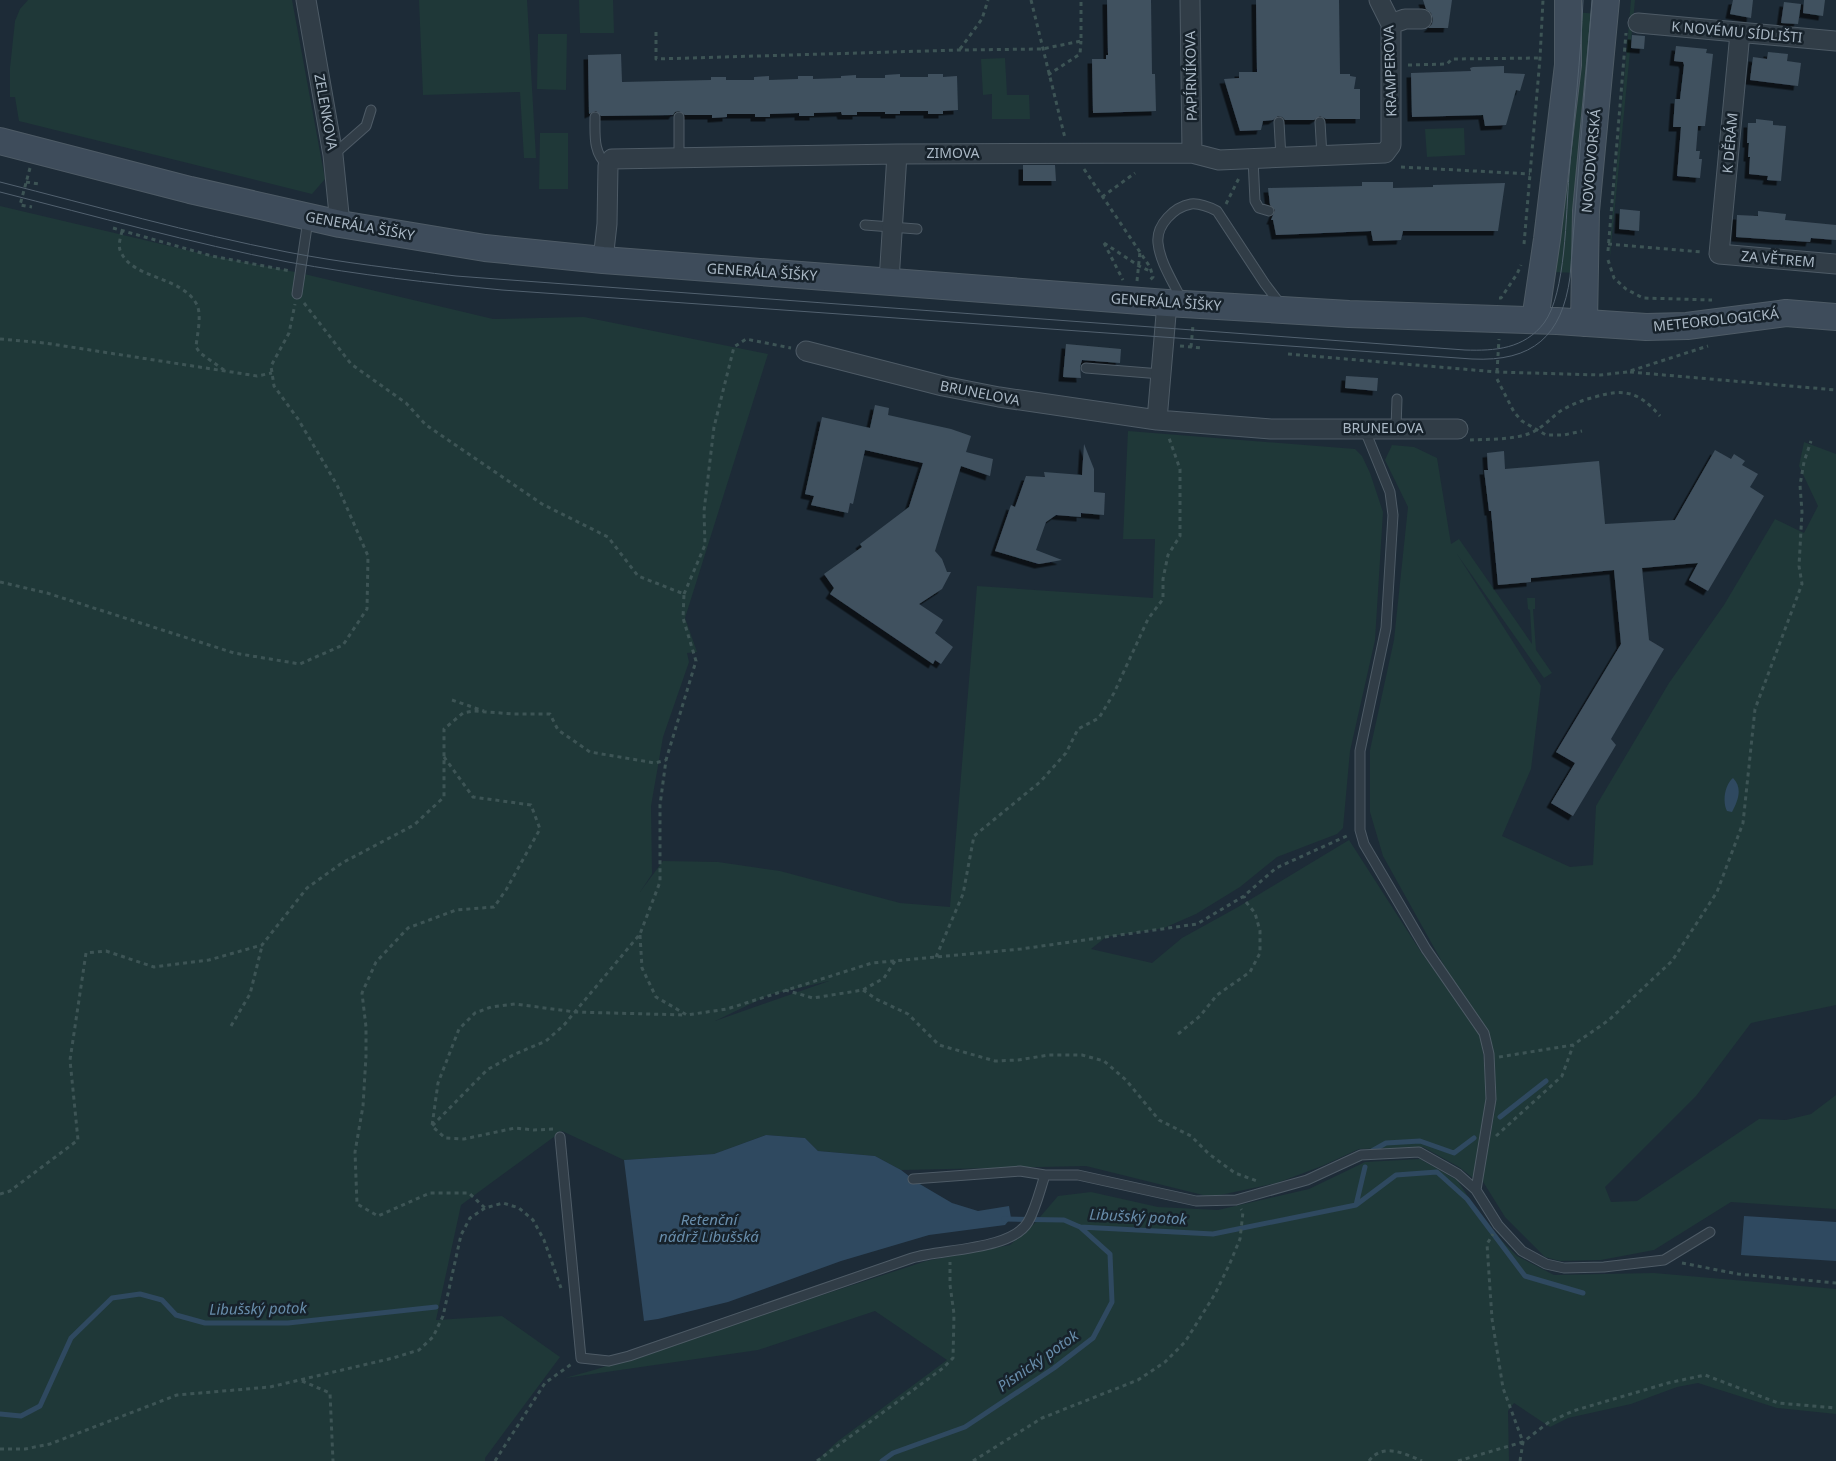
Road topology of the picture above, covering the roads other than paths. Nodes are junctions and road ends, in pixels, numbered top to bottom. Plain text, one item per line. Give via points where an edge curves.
1 (306, 0) edge
2 (1190, 0) edge
3 (1379, 0) edge
4 (1568, 0) edge
5 (1606, 0) edge
6 (1422, 18) dead end
7 (1390, 24) junction
8 (1632, 26) road end
9 (1740, 33) junction
10 (1836, 41) edge
11 (371, 110) dead end
12 (595, 117) dead end
13 (679, 117) dead end
14 (1279, 122) dead end
15 (1320, 122) dead end
16 (0, 141) edge
17 (1391, 145) joint
18 (1192, 153) junction
19 (897, 154) junction
20 (333, 155) junction
21 (1322, 156) junction
22 (680, 158) junction
23 (1281, 158) junction
24 (1248, 165) junction
25 (608, 166) junction
26 (1269, 211) dead end
27 (309, 218) junction
28 (340, 224) junction
29 (865, 225) dead end
30 (892, 227) junction
31 (917, 230) dead end
32 (1719, 254) joint
33 (603, 260) junction
34 (1836, 264) edge
35 (888, 281) junction
36 (297, 294) road end
37 (1183, 310) junction
38 (1285, 310) junction
39 (1836, 317) edge
40 (1535, 320) junction
41 (1584, 323) junction
42 (806, 351) road end
43 (1086, 368) dead end
44 (1161, 374) junction
45 (1397, 398) dead end
46 (1162, 425) junction
47 (1364, 428) junction
48 (1396, 428) junction
49 (1461, 434) road end
50 (560, 1137) road end
51 (1045, 1175) junction
52 (913, 1179) dead end
53 (1476, 1190) junction
54 (1710, 1232) dead end

1 - 20 street, ZELENKOVA
2 - 18 street, PAPÍRNÍKOVA
3 - 7 street, KRAMPEROVA
4 - 40 main road via 1568,65
5 - 41 main road, NOVODVORSKÁ via 1586,211
6 - 7 street
7 - 17 street, KRAMPEROVA
8 - 9 street, K NOVÉMU SÍDLIŠTI
9 - 10 street, K NOVÉMU SÍDLIŠTI
9 - 32 street, K DĚRÁM
11 - 20 lane via 366,126
12 - 25 lane via 596,150
13 - 22 lane
14 - 23 lane
15 - 21 lane
16 - 27 main road, GENERÁLA ŠIŠKY
17 - 21 street, ZIMOVA via 1385,153
18 - 19 street, ZIMOVA
18 - 24 street, ZIMOVA
19 - 22 street, ZIMOVA
19 - 30 street
20 - 28 street, ZELENKOVA
21 - 23 street, ZIMOVA
22 - 25 street, ZIMOVA via 612,159
23 - 24 street, ZIMOVA
24 - 26 lane via 1259,208
25 - 33 street
27 - 28 main road, GENERÁLA ŠIŠKY
27 - 36 lane
28 - 33 main road, GENERÁLA ŠIŠKY via 485,248
29 - 30 lane
30 - 31 lane
30 - 35 street
32 - 34 street, ZA VĚTREM
33 - 35 main road, GENERÁLA ŠIŠKY
35 - 37 main road, GENERÁLA ŠIŠKY
37 - 38 main road, GENERÁLA ŠIŠKY
37 - 38 lane via 1160,254 1158,241 1168,216 1192,204 1217,211
37 - 44 street via 1164,345
38 - 40 main road, GENERÁLA ŠIŠKY
39 - 41 main road, METEOROLOGICKÁ via 1786,313 1666,327
40 - 41 main road, METEOROLOGICKÁ
42 - 46 street, BRUNELOVA via 998,398
43 - 44 lane
44 - 46 street
45 - 48 lane
46 - 47 street, BRUNELOVA via 1261,429
47 - 48 street, BRUNELOVA
47 - 53 lane via 1390,492 1393,515 1386,628 1360,751 1360,830 1364,844 1426,949 1484,1033 1492,1099
48 - 49 street, BRUNELOVA
50 - 51 lane via 581,1358 609,1361 912,1258 1001,1242 1028,1222
51 - 52 lane via 1020,1171
51 - 53 lane via 1078,1175 1196,1201 1236,1200 1307,1180 1360,1155 1419,1152 1458,1174
53 - 54 lane via 1498,1225 1522,1251 1546,1264 1564,1268 1664,1260

